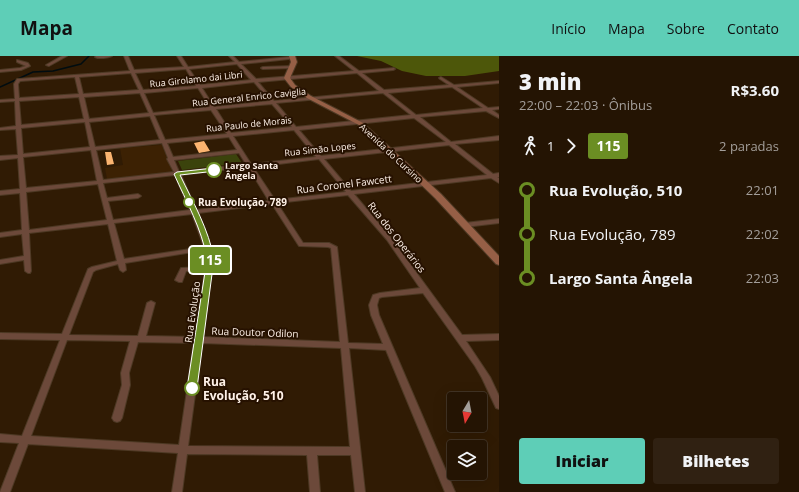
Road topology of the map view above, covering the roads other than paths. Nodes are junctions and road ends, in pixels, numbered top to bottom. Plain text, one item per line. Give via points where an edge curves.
1 (65, 56) edge
2 (110, 56) edge
3 (126, 56) edge
4 (179, 56) edge
5 (231, 56) edge
6 (337, 56) edge
7 (97, 57) edge
8 (290, 57) edge
9 (20, 59) dead end
10 (237, 63) junction
11 (48, 65) dead end
12 (292, 67) junction
13 (186, 68) junction
14 (263, 68) dead end
15 (393, 68) dead end
16 (0, 71) edge
17 (132, 72) junction
18 (358, 72) junction
19 (77, 76) junction
20 (288, 78) junction
21 (441, 78) dead end
22 (255, 81) junction
23 (499, 82) edge
24 (454, 86) junction
25 (199, 87) junction
26 (142, 92) junction
27 (383, 92) junction
28 (82, 96) junction
29 (312, 99) junction
30 (18, 100) junction
31 (0, 102) edge
32 (274, 103) junction
33 (213, 108) junction
34 (499, 108) edge
35 (488, 109) junction
36 (152, 115) junction
37 (416, 116) junction
38 (499, 116) edge
39 (86, 121) junction
40 (358, 121) junction
41 (19, 127) junction
42 (0, 128) edge
43 (295, 128) junction
44 (230, 134) junction
45 (499, 138) edge
46 (165, 142) junction
47 (451, 144) junction
48 (93, 148) junction
49 (389, 150) junction
50 (241, 151) junction
51 (21, 156) junction
52 (0, 158) edge
53 (320, 158) junction
54 (170, 159) junction
55 (250, 166) junction
56 (177, 174) junction
57 (499, 174) edge
58 (492, 175) junction
59 (499, 181) edge
60 (100, 182) junction
61 (424, 184) junction
62 (23, 190) junction
63 (0, 193) edge
64 (350, 193) junction
65 (138, 196) dead end
66 (105, 200) junction
67 (273, 202) junction
68 (194, 212) junction
69 (499, 221) edge
70 (110, 222) junction
71 (465, 225) junction
72 (24, 232) junction
73 (0, 234) edge
74 (208, 248) junction
75 (27, 258) junction
76 (0, 262) edge
77 (121, 262) junction
78 (499, 262) edge
79 (123, 270) dead end
80 (209, 270) junction
81 (28, 271) dead end
82 (179, 280) dead end
83 (426, 290) junction
84 (151, 303) dead end
85 (0, 336) edge
86 (64, 337) junction
87 (499, 337) edge
88 (460, 338) junction
89 (138, 339) junction
90 (199, 340) junction
91 (344, 345) junction
92 (388, 347) junction
93 (499, 406) edge
94 (117, 418) dead end
95 (0, 438) edge
96 (24, 440) junction
97 (183, 450) junction
98 (312, 451) junction
99 (356, 451) junction
100 (5, 492) edge
101 (177, 492) edge
102 (315, 492) edge
103 (360, 492) edge
104 (450, 492) edge

1 - 11 street
2 - 7 street
3 - 17 street, Rua Evolução
4 - 13 street
5 - 10 street, Rua dos Operários
6 - 18 street
8 - 10 street
8 - 12 main road via 294,60
9 - 16 street via 28,65 21,69
10 - 13 street
10 - 22 street, Rua dos Operários
12 - 14 street
12 - 20 main road
13 - 17 street
13 - 25 street
15 - 18 street, Rua Girolamo dai Libri
17 - 19 street
17 - 26 street, Rua Evolução
18 - 20 street, Rua Girolamo dai Libri
18 - 27 street
19 - 28 street
19 - 30 street via 18,80
20 - 22 street, Rua Girolamo dai Libri
20 - 29 main road, Avenida do Cursino via 293,86
21 - 24 street
22 - 25 street, Rua Girolamo dai Libri
22 - 32 street, Rua dos Operários
23 - 24 street, Rua General Enrico Caviglia
24 - 27 street, Rua General Enrico Caviglia
24 - 35 street
25 - 26 street, Rua Girolamo dai Libri
25 - 33 street
26 - 28 street, Rua Girolamo dai Libri
26 - 36 street, Rua Evolução
27 - 29 street, Rua General Enrico Caviglia
27 - 37 street
28 - 30 street, Rua Girolamo dai Libri
28 - 39 street
29 - 32 street, Rua General Enrico Caviglia
29 - 40 main road, Avenida do Cursino
30 - 31 street, Rua Girolamo dai Libri
30 - 41 street
32 - 33 street, Rua General Enrico Caviglia
32 - 43 street, Rua dos Operários
33 - 36 street, Rua General Enrico Caviglia
33 - 44 street
34 - 35 street, Rua Paulo de Morais
35 - 37 street, Rua Paulo de Morais
35 - 38 street
36 - 39 street, Rua General Enrico Caviglia
36 - 46 street, Rua Evolução
37 - 40 street, Rua Paulo de Morais
37 - 47 street
39 - 41 street, Rua General Enrico Caviglia
39 - 48 street
40 - 43 street, Rua Paulo de Morais
40 - 49 main road, Avenida do Cursino
41 - 42 street, Rua General Enrico Caviglia
41 - 51 street
43 - 44 street, Rua Paulo de Morais
43 - 53 street, Rua dos Operários
44 - 46 street, Rua Paulo de Morais
44 - 50 street
45 - 47 street, Rua Simão Lopes
46 - 48 street, Rua Paulo de Morais
46 - 54 street, Rua Evolução
47 - 49 street, Rua Simão Lopes
47 - 58 street
48 - 51 street, Rua Paulo de Morais
48 - 60 street
49 - 53 street, Rua Simão Lopes
49 - 61 main road, Avenida do Cursino
50 - 54 street
50 - 55 street
51 - 52 street, Rua Paulo de Morais
51 - 62 street
53 - 55 street, Rua Simão Lopes
53 - 64 street, Rua dos Operários
54 - 56 street, Rua Evolução
55 - 56 street, Rua Simão Lopes
55 - 67 street
56 - 60 street, Rua Simão Lopes
56 - 68 street, Rua Evolução
57 - 58 street, Rua Coronel Fawcett
58 - 59 street
58 - 61 street, Rua Coronel Fawcett
60 - 62 street, Rua Simão Lopes
60 - 66 street
61 - 64 street, Rua Coronel Fawcett
61 - 71 main road, Avenida do Cursino
62 - 63 street, Rua Simão Lopes
62 - 72 street
64 - 67 street, Rua Coronel Fawcett
64 - 83 street, Rua dos Operários via 389,239
65 - 66 street
66 - 70 street
67 - 68 street, Rua Coronel Fawcett
67 - 91 street via 301,245 334,247
68 - 70 street, Rua Coronel Fawcett
68 - 74 street, Rua Evolução
69 - 71 street
70 - 72 street, Rua Coronel Fawcett
70 - 77 street
71 - 78 main road, Avenida do Cursino
72 - 73 street, Rua Coronel Fawcett
72 - 75 street
74 - 77 street
74 - 80 street, Rua Evolução
75 - 76 street
75 - 81 street
77 - 79 street
77 - 86 street via 90,271
80 - 82 street via 183,269
80 - 90 street, Rua Evolução
83 - 88 street, Rua dos Operários
83 - 92 street via 386,293 376,297 373,305 375,316
84 - 89 street
85 - 86 street, Rua Doutor Odilon
86 - 89 street, Rua Doutor Odilon
86 - 96 street
87 - 88 street
88 - 93 street, Rua dos Operários via 486,376
89 - 90 street, Rua Doutor Odilon
89 - 94 street via 125,373 126,385
90 - 91 street, Rua Doutor Odilon
90 - 97 street, Rua Evolução
91 - 92 street, Rua Doutor Odilon
91 - 99 street
92 - 104 street
95 - 96 street
96 - 97 street
96 - 100 street
97 - 98 street
97 - 101 street, Rua Evolução
98 - 99 street
98 - 102 street
99 - 103 street

